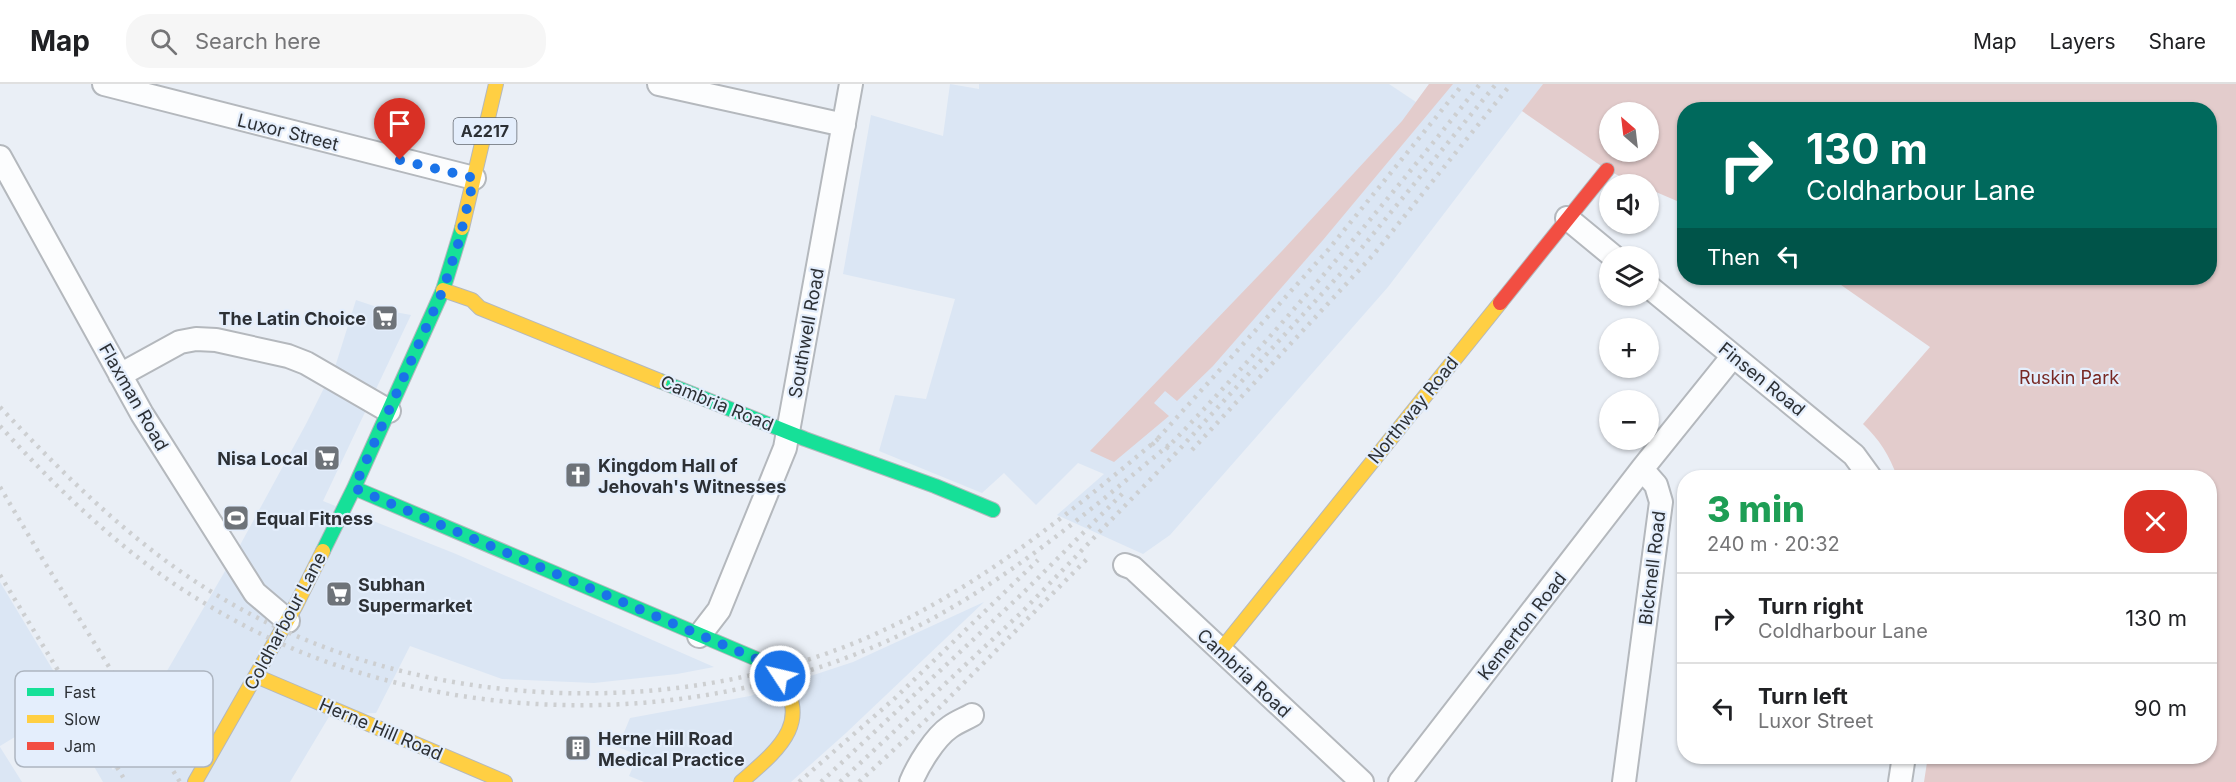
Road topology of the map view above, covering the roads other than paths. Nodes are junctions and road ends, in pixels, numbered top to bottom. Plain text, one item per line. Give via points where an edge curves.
1 (104, 84) edge
2 (496, 84) edge
3 (659, 84) edge
4 (851, 84) edge
5 (844, 125) junction
6 (0, 157) edge
7 (1607, 170) dead end
8 (474, 178) junction
9 (1567, 218) junction
10 (1601, 246) edge
11 (443, 290) junction
12 (1659, 295) edge
13 (1733, 356) junction
14 (120, 375) junction
15 (389, 411) junction
16 (788, 432) junction
17 (1642, 469) junction
18 (1865, 470) edge
19 (354, 488) junction
20 (993, 510) dead end
21 (1125, 565) dead end
22 (288, 621) junction
23 (699, 636) junction
24 (1220, 651) junction
25 (256, 676) junction
26 (972, 715) dead end
27 (213, 751) edge
28 (1903, 764) edge
29 (204, 767) edge
30 (195, 782) edge
31 (506, 782) edge
32 (741, 782) edge
33 (911, 782) edge
34 (1362, 782) edge
35 (1400, 782) edge
36 (1624, 782) edge
37 (1900, 782) edge

1 - 8 street, Luxor Street
2 - 8 street, Coldharbour Lane / A2217
3 - 5 street
4 - 5 street, Southwell Road
5 - 16 street, Southwell Road
6 - 14 street, Flaxman Road
7 - 9 street, Northway Road
8 - 11 street, Coldharbour Lane / A2217
9 - 10 street
9 - 24 street, Northway Road
11 - 15 street, Coldharbour Lane / A2217
11 - 16 street, Cambria Road
12 - 13 street, Finsen Road
13 - 17 street
13 - 18 street, Finsen Road via 1854,455
14 - 15 street via 180,342 216,340 306,363
14 - 22 street, Flaxman Road via 255,593
15 - 19 street, Coldharbour Lane / A2217
16 - 20 street, Cambria Road
16 - 23 street, Southwell Road via 785,448 718,610
17 - 35 street, Kemerton Road
17 - 36 street, Bicknell Road via 1656,484 1661,502
19 - 22 street, Coldharbour Lane / A2217
19 - 23 street
21 - 24 street, Cambria Road via 1133,568
22 - 25 street, Coldharbour Lane / A2217
23 - 32 street via 766,663 780,676 794,708 794,727 782,745
24 - 34 street, Cambria Road
25 - 27 street, Coldharbour Lane / A2217
25 - 31 street, Herne Hill Road
26 - 33 street via 941,736
28 - 37 street
29 - 30 street, Coldharbour Lane / A2217

